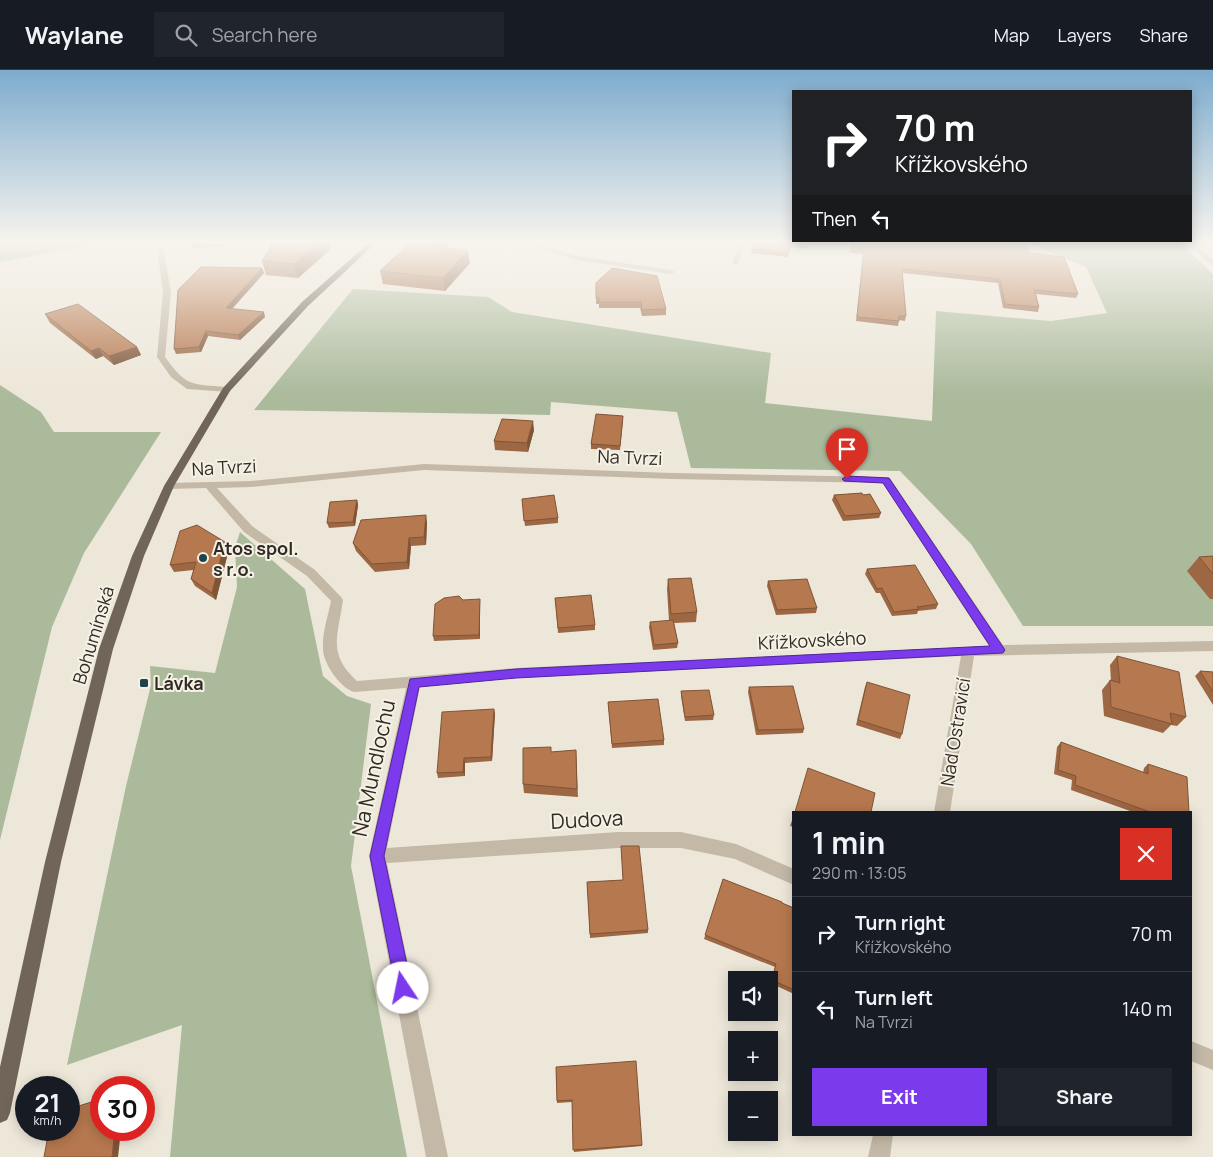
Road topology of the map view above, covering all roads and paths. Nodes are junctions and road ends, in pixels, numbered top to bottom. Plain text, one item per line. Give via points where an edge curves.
1 (167, 293) edge
2 (318, 293) edge
3 (226, 390) junction
4 (209, 485) junction
5 (169, 486) junction
6 (1213, 646) edge
7 (999, 650) junction
8 (968, 651) junction
9 (414, 682) junction
10 (942, 811) edge
11 (377, 856) junction
12 (792, 876) edge
13 (1192, 1051) edge
14 (1213, 1060) edge
15 (0, 1113) edge
16 (883, 1136) edge
17 (437, 1157) edge
18 (879, 1157) edge

1 - 3 street via 161,358 174,375 190,387
2 - 3 main road, Bohumínská
3 - 5 main road, Bohumínská
4 - 5 street, Na Tvrzi
4 - 7 street, Na Tvrzi via 252,484 424,467 886,480
4 - 9 street, Křížkovského via 248,529 311,573 337,600 329,650 339,673 354,687
5 - 15 main road, Bohumínská via 138,556 106,649 49,880
6 - 7 street, Křížkovského
7 - 8 street, Křížkovského
8 - 9 street, Křížkovského
8 - 10 street, Nad Ostravicí
9 - 11 street, Na Mundlochu
11 - 12 street, Dudova via 618,840 681,840 736,852
11 - 17 street, Na Mundlochu
13 - 14 street
16 - 18 street

